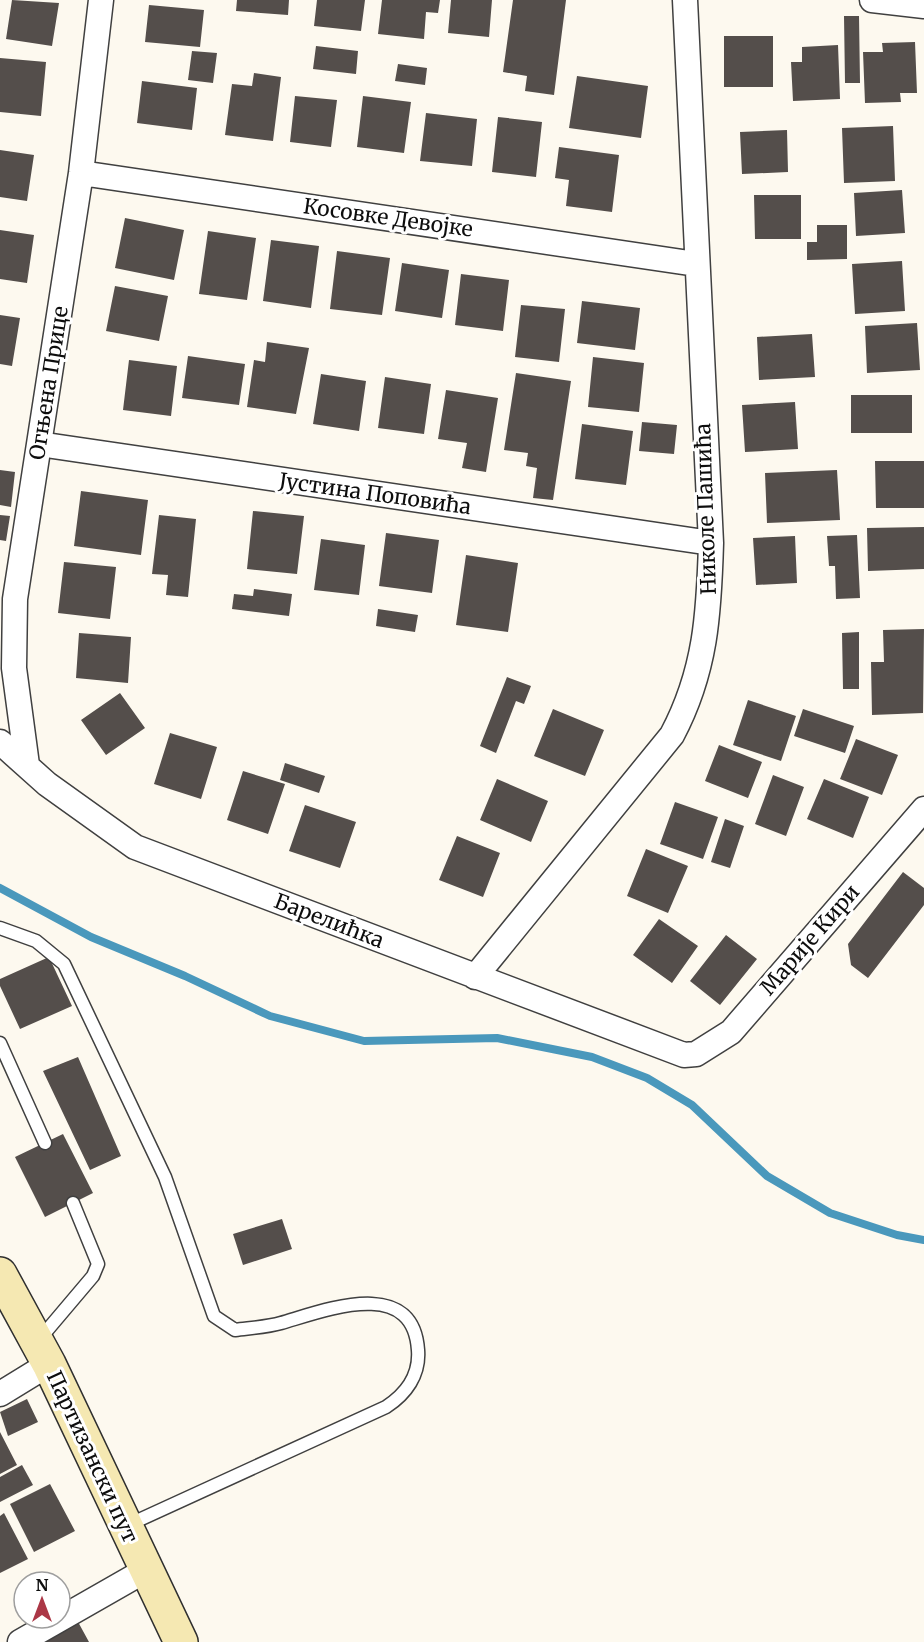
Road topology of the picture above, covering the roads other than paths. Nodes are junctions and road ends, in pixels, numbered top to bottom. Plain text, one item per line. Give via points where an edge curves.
1 (102, 0) edge
2 (685, 0) edge
3 (872, 0) edge
4 (924, 6) edge
5 (81, 173) junction
6 (696, 264) junction
7 (39, 444) junction
8 (711, 543) junction
9 (7, 604) edge
10 (0, 742) edge
11 (27, 765) junction
12 (924, 809) edge
13 (0, 928) edge
14 (475, 977) junction
15 (0, 1043) edge
16 (684, 1055) joint
17 (45, 1143) dead end
18 (73, 1203) dead end
19 (0, 1274) edge
20 (43, 1353) junction
21 (0, 1394) edge
22 (124, 1526) junction
23 (146, 1569) junction
24 (20, 1642) edge
25 (181, 1642) edge

1 - 5 street, Огњена Прице
2 - 6 street, Николе Пашића
3 - 4 street
5 - 6 street, Косовке Девојке
5 - 7 street, Огњена Прице
6 - 8 street, Николе Пашића
7 - 8 street, Јустина Поповића
7 - 9 street, Огњена Прице
8 - 14 street, Николе Пашића via 703,654 694,688 672,735
9 - 11 street, Огњена Прице
10 - 11 street, Барелићка
11 - 14 street, Барелићка via 47,784 135,847
12 - 16 street, Марије Кири via 731,1032 696,1054
13 - 22 lane via 36,941 64,964 165,1177 214,1316 235,1330 279,1323 330,1307 379,1304 404,1317 418,1342 413,1380 386,1407
14 - 16 street, Барелићка
15 - 17 lane
18 - 20 lane via 98,1264
19 - 20 main road, Партизански пут
20 - 21 street
20 - 22 main road, Партизански пут
22 - 23 main road, Партизански пут
23 - 24 street
23 - 25 main road, Партизански пут

